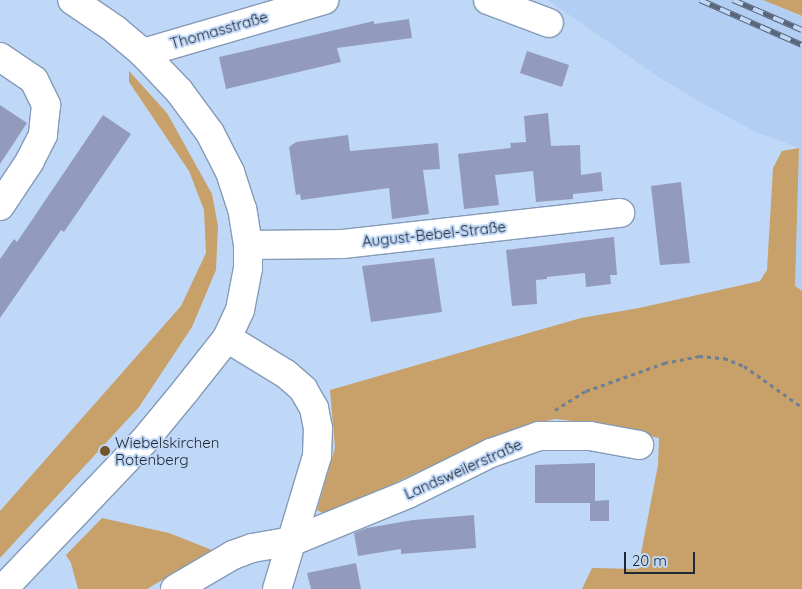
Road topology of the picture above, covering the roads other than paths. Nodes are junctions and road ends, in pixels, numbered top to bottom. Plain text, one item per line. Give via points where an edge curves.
1 (72, 0) edge
2 (324, 0) edge
3 (488, 0) edge
4 (550, 23) dead end
5 (143, 53) junction
6 (0, 57) edge
7 (0, 206) edge
8 (620, 213) dead end
9 (248, 245) junction
10 (227, 338) junction
11 (639, 445) dead end
12 (293, 540) junction
13 (3, 589) edge
14 (175, 589) edge
15 (277, 589) edge

1 - 5 street
2 - 5 street, Thomasstraße
3 - 4 street
5 - 9 street via 179,91 210,133 230,172 242,209
6 - 7 street via 34,80 46,105 43,135
8 - 9 street, August-Bebel-Straße via 343,244
9 - 10 street via 245,290
10 - 12 street via 286,374 303,390 314,408 318,428 317,456
10 - 13 street via 144,441
11 - 12 street, Landsweilerstraße via 590,436 539,436 491,453 408,494
12 - 14 street, Landsweilerstraße via 233,555
12 - 15 street

